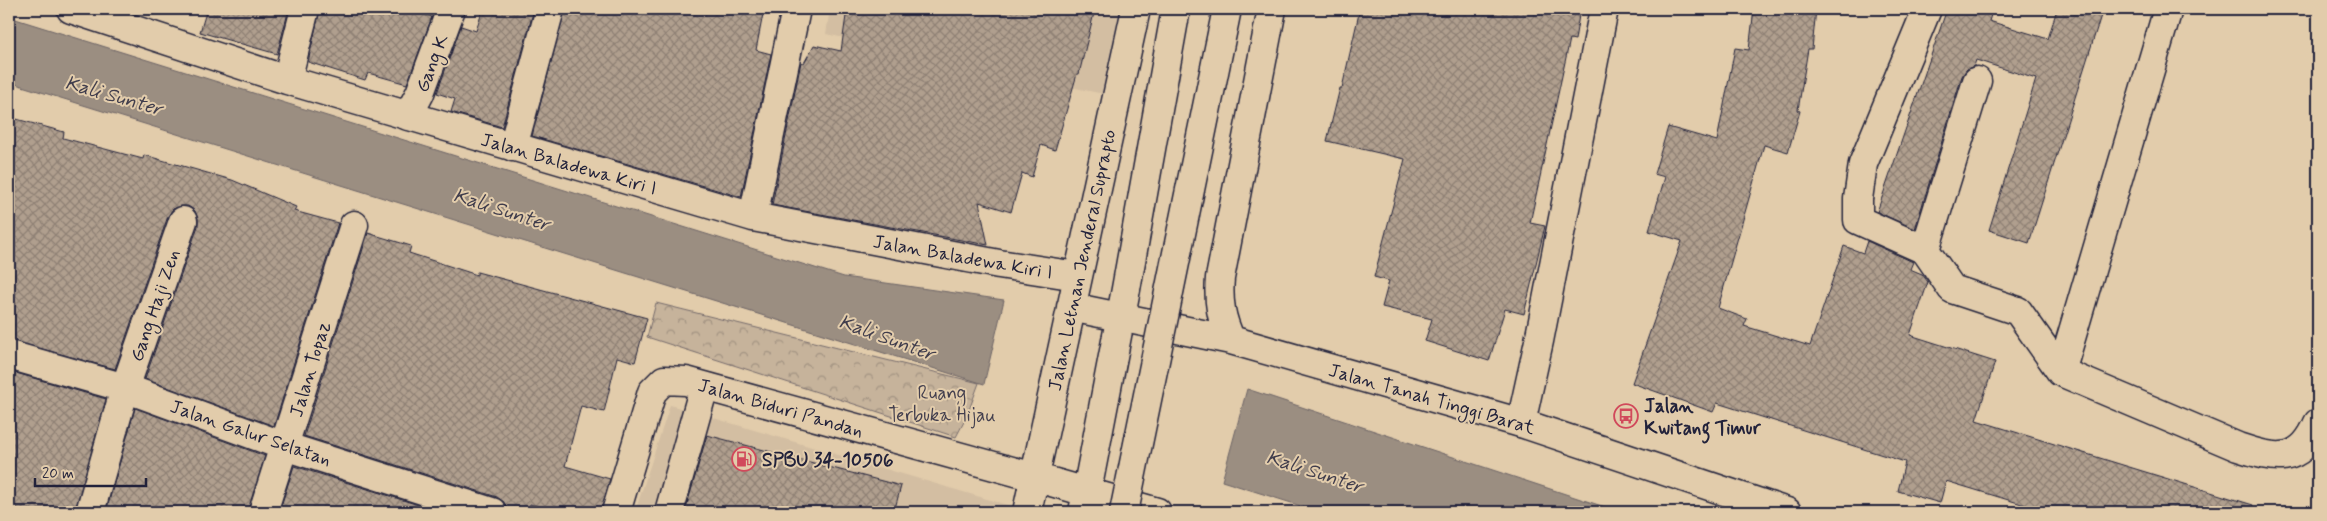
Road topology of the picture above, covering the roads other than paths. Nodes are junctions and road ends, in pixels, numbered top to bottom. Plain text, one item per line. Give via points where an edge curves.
1 (71, 9) edge
2 (305, 9) edge
3 (451, 9) edge
4 (550, 9) edge
5 (796, 9) edge
6 (1136, 9) edge
7 (1176, 9) edge
8 (1227, 9) edge
9 (1272, 9) edge
10 (1604, 9) edge
11 (1927, 9) edge
12 (2168, 9) edge
13 (121, 16) edge
14 (287, 80) junction
15 (1976, 80) dead end
16 (408, 116) junction
17 (513, 147) junction
18 (753, 217) junction
19 (183, 222) dead end
20 (354, 225) dead end
21 (1926, 250) junction
22 (1077, 276) junction
23 (1071, 307) junction
24 (1121, 318) junction
25 (1231, 340) junction
26 (9, 354) edge
27 (2062, 372) junction
28 (704, 387) junction
29 (125, 388) junction
30 (1521, 423) junction
31 (2318, 423) edge
32 (284, 446) junction
33 (1034, 477) junction
34 (1085, 502) edge
35 (445, 505) edge
36 (90, 512) edge
37 (263, 512) edge
38 (492, 512) edge
39 (616, 512) edge
40 (669, 512) edge
41 (1027, 512) edge
42 (1124, 512) edge
43 (1157, 512) edge
44 (1787, 512) edge

1 - 13 street, Jalan Baladewa Kiri I
2 - 14 street
3 - 16 street, Gang K via 420,93
4 - 17 street
5 - 18 street
6 - 22 street, Jalan Letnan Jenderal Suprapto
7 - 24 street
8 - 42 street, bridge
9 - 25 street via 1220,278 1218,298 1222,320
10 - 30 street
11 - 21 street via 1864,164 1858,199 1858,220
12 - 27 street
13 - 14 street, Jalan Baladewa Kiri I
14 - 16 street, Jalan Baladewa Kiri I
15 - 21 street
16 - 17 street, Jalan Baladewa Kiri I
17 - 18 street, Jalan Baladewa Kiri I
18 - 22 street, Jalan Baladewa Kiri I
19 - 29 street, Gang Haji Zen
20 - 32 street, Jalan Topaz
21 - 27 street via 1952,289 2018,311
22 - 23 street, Jalan Letnan Jenderal Suprapto
23 - 24 street, Jalan Tanah Tinggi Barat
23 - 33 street, Jalan Letnan Jenderal Suprapto
24 - 25 street, Jalan Tanah Tinggi Barat
24 - 34 street
25 - 30 street, Jalan Tanah Tinggi Barat
26 - 29 street, Jalan Galur Selatan
27 - 31 street via 2262,455 2282,458 2296,452 2306,443
28 - 33 street, Jalan Biduri Pandan
28 - 39 street, Jalan Biduri Pandan via 686,381 664,380 652,392
28 - 40 street
29 - 32 street, Jalan Galur Selatan
29 - 36 street, Gang Haji Zen
30 - 44 street, Jalan Tanah Tinggi Barat
32 - 35 street, Jalan Galur Selatan
32 - 37 street, Jalan Topaz
33 - 34 street, Jalan Biduri Pandan
33 - 41 street, Jalan Letnan Jenderal Suprapto
34 - 43 street, Jalan Biduri Pandan
35 - 38 street, Jalan Galur Selatan

